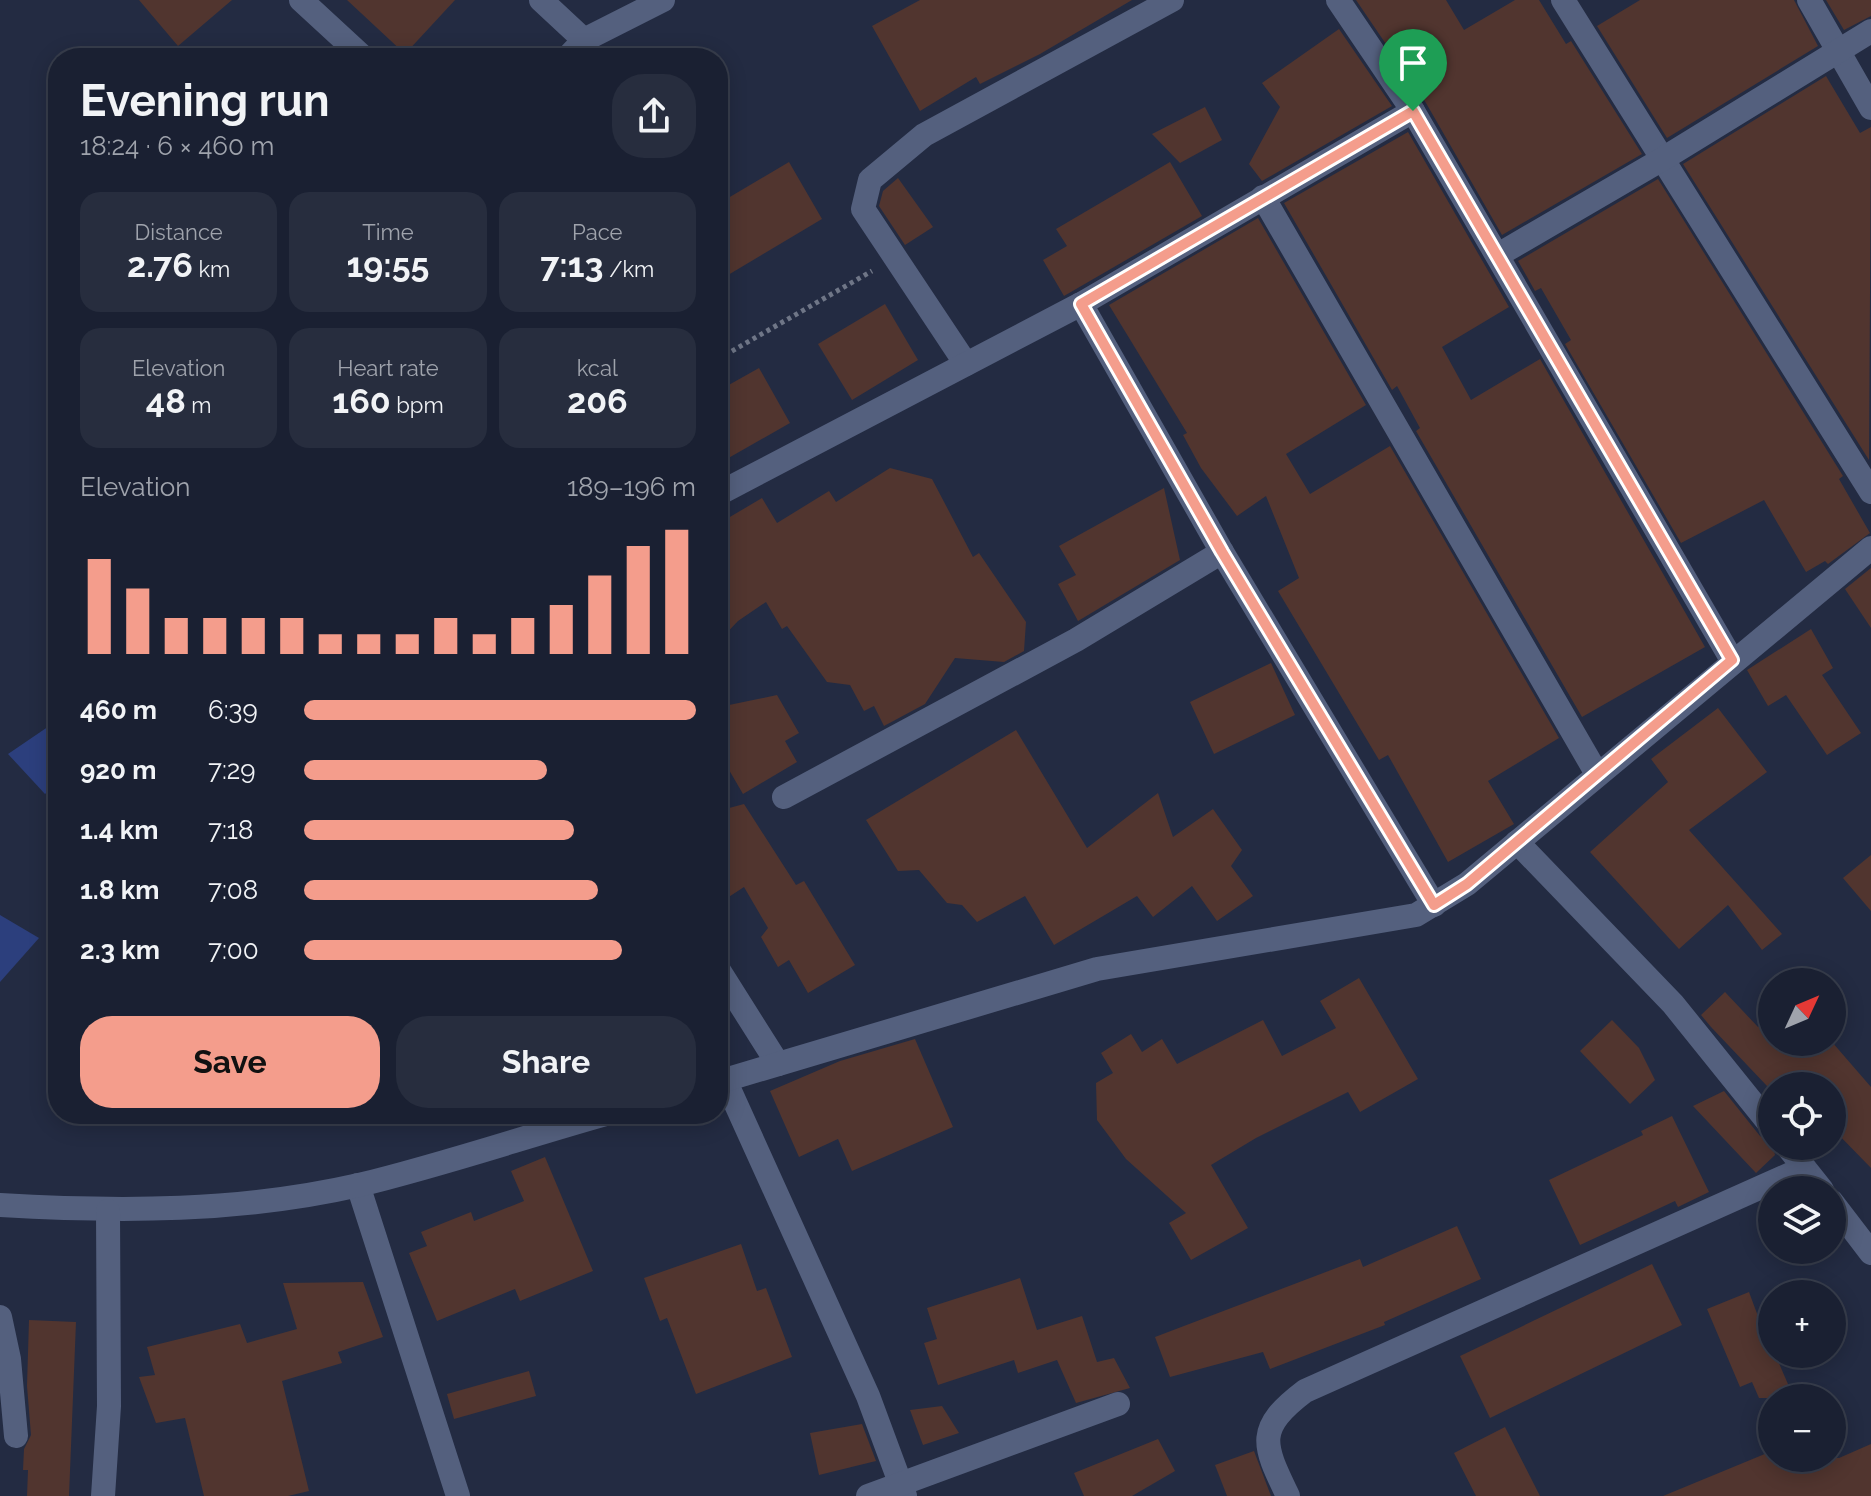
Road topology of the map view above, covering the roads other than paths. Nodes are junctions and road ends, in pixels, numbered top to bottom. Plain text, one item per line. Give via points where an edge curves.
1 (301, 0) edge
2 (541, 0) edge
3 (663, 0) edge
4 (1172, 0) edge
5 (1338, 0) edge
6 (1563, 0) edge
7 (1809, 0) edge
8 (1871, 31) edge
9 (584, 40) junction
10 (353, 48) edge
11 (576, 48) edge
12 (1837, 52) junction
13 (1871, 108) edge
14 (1413, 111) junction
15 (1661, 160) junction
16 (1263, 197) junction
17 (1498, 255) junction
18 (1081, 304) junction
19 (966, 364) junction
20 (728, 489) edge
21 (1871, 492) edge
22 (1871, 548) edge
23 (1222, 552) junction
24 (1732, 660) junction
25 (1597, 774) junction
26 (784, 797) dead end
27 (1517, 842) junction
28 (1434, 905) junction
29 (728, 985) edge
30 (778, 1064) junction
31 (728, 1079) edge
32 (728, 1094) edge
33 (1758, 1110) edge
34 (571, 1124) edge
35 (1798, 1160) edge
36 (1804, 1168) junction
37 (1811, 1176) edge
38 (358, 1185) junction
39 (0, 1205) edge
40 (108, 1211) junction
41 (1846, 1220) edge
42 (1871, 1253) edge
43 (0, 1317) edge
44 (1118, 1404) dead end
45 (16, 1436) dead end
46 (904, 1491) edge
47 (103, 1496) edge
48 (458, 1496) edge
49 (868, 1496) edge
50 (1288, 1496) edge

1 - 10 street
2 - 9 street
3 - 9 street
4 - 19 street via 924,135 870,180 863,209
5 - 14 street
6 - 15 street
7 - 12 street
8 - 12 street
9 - 11 street
12 - 13 street
12 - 15 street
14 - 16 street
14 - 17 street
15 - 17 street
15 - 21 street
16 - 18 street
16 - 25 street
17 - 24 street
18 - 19 street
18 - 23 street
19 - 20 street
22 - 24 street
23 - 26 street via 1076,640
23 - 28 street
24 - 25 street
25 - 27 street
27 - 28 street
27 - 33 street via 1673,1004
28 - 30 street via 1416,915 1097,969
29 - 30 street
30 - 31 street
32 - 46 street via 868,1396
34 - 38 street
35 - 36 street
36 - 37 street
36 - 50 street via 1305,1391 1269,1426 1265,1445
38 - 40 street via 240,1204
38 - 48 street
39 - 40 street
40 - 47 street via 109,1406
41 - 42 street
43 - 45 street
44 - 46 street
46 - 49 street

